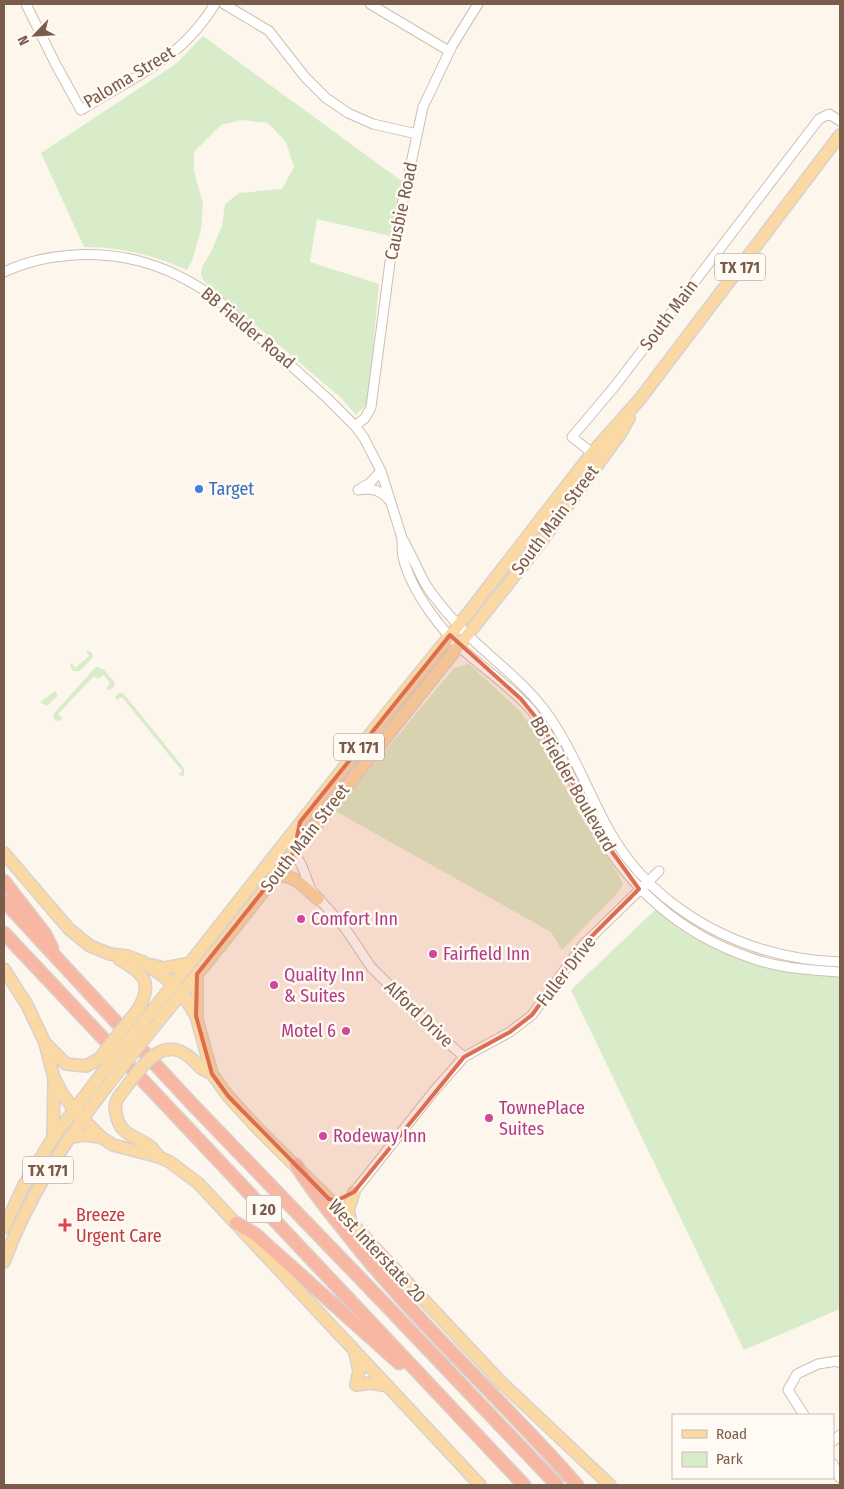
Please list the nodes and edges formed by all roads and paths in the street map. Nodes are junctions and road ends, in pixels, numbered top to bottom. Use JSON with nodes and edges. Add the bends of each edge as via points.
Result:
{"nodes":[{"id":1,"x":26,"y":4,"type":"edge"},
{"id":2,"x":215,"y":4,"type":"edge"},
{"id":3,"x":224,"y":4,"type":"edge"},
{"id":4,"x":370,"y":4,"type":"edge"},
{"id":5,"x":478,"y":4,"type":"edge"},
{"id":6,"x":450,"y":51,"type":"junction"},
{"id":7,"x":840,"y":121,"type":"edge"},
{"id":8,"x":417,"y":134,"type":"junction"},
{"id":9,"x":840,"y":135,"type":"edge"},
{"id":10,"x":4,"y":272,"type":"edge"},
{"id":11,"x":640,"y":399,"type":"junction"},
{"id":12,"x":355,"y":426,"type":"junction"},
{"id":13,"x":592,"y":453,"type":"junction"},
{"id":14,"x":381,"y":471,"type":"junction"},
{"id":15,"x":393,"y":507,"type":"junction"},
{"id":16,"x":402,"y":538,"type":"junction"},
{"id":17,"x":458,"y":625,"type":"junction"},
{"id":18,"x":467,"y":634,"type":"junction"},
{"id":19,"x":450,"y":635,"type":"junction"},
{"id":20,"x":459,"y":645,"type":"junction"},
{"id":21,"x":300,"y":822,"type":"junction"},
{"id":22,"x":280,"y":846,"type":"junction"},
{"id":23,"x":294,"y":852,"type":"junction"},
{"id":24,"x":4,"y":853,"type":"edge"},
{"id":25,"x":658,"y":871,"type":"dead end"},
{"id":26,"x":275,"y":876,"type":"junction"},
{"id":27,"x":4,"y":881,"type":"edge"},
{"id":28,"x":647,"y":882,"type":"junction"},
{"id":29,"x":639,"y":889,"type":"junction"},
{"id":30,"x":318,"y":899,"type":"junction"},
{"id":31,"x":4,"y":902,"type":"edge"},
{"id":32,"x":4,"y":933,"type":"edge"},
{"id":33,"x":110,"y":954,"type":"junction"},
{"id":34,"x":58,"y":961,"type":"junction"},
{"id":35,"x":143,"y":962,"type":"junction"},
{"id":36,"x":840,"y":962,"type":"edge"},
{"id":37,"x":190,"y":963,"type":"junction"},
{"id":38,"x":4,"y":968,"type":"edge"},
{"id":39,"x":840,"y":972,"type":"edge"},
{"id":40,"x":197,"y":974,"type":"junction"},
{"id":41,"x":177,"y":988,"type":"junction"},
{"id":42,"x":148,"y":1015,"type":"junction"},
{"id":43,"x":196,"y":1016,"type":"junction"},
{"id":44,"x":45,"y":1043,"type":"junction"},
{"id":45,"x":464,"y":1057,"type":"junction"},
{"id":46,"x":212,"y":1074,"type":"junction"},
{"id":47,"x":54,"y":1078,"type":"junction"},
{"id":48,"x":79,"y":1114,"type":"junction"},
{"id":49,"x":101,"y":1137,"type":"junction"},
{"id":50,"x":53,"y":1138,"type":"junction"},
{"id":51,"x":69,"y":1138,"type":"junction"},
{"id":52,"x":159,"y":1157,"type":"junction"},
{"id":53,"x":296,"y":1165,"type":"junction"},
{"id":54,"x":354,"y":1192,"type":"junction"},
{"id":55,"x":329,"y":1199,"type":"junction"},
{"id":56,"x":351,"y":1222,"type":"junction"},
{"id":57,"x":236,"y":1223,"type":"junction"},
{"id":58,"x":4,"y":1228,"type":"edge"},
{"id":59,"x":4,"y":1262,"type":"edge"},
{"id":60,"x":355,"y":1351,"type":"junction"},
{"id":61,"x":840,"y":1363,"type":"edge"},
{"id":62,"x":388,"y":1386,"type":"junction"},
{"id":63,"x":453,"y":1410,"type":"junction"},
{"id":64,"x":803,"y":1414,"type":"edge"},
{"id":65,"x":834,"y":1466,"type":"edge"},
{"id":66,"x":840,"y":1478,"type":"edge"},
{"id":67,"x":480,"y":1485,"type":"edge"},
{"id":68,"x":524,"y":1485,"type":"edge"},
{"id":69,"x":557,"y":1485,"type":"edge"},
{"id":70,"x":577,"y":1485,"type":"edge"},
{"id":71,"x":610,"y":1485,"type":"edge"}],
"edges":[{"from":1,"to":2,"type":"street","name":"Paloma Street","via":[[81,110],[179,47]]},
{"from":3,"to":8,"type":"street","via":[[268,31],[305,77],[326,98],[348,113],[372,124]]},
{"from":4,"to":6,"type":"street"},
{"from":5,"to":6,"type":"street","name":"Causbie Road"},
{"from":6,"to":8,"type":"street","name":"Causbie Road","via":[[423,107]]},
{"from":7,"to":13,"type":"street","name":"South Main","via":[[829,114],[819,119],[572,438]]},
{"from":8,"to":12,"type":"street","name":"Causbie Road","via":[[390,262],[372,402],[367,415]]},
{"from":9,"to":11,"type":"main road","name":"South Main Street","number":"TX 171"},
{"from":10,"to":12,"type":"street","name":"BB Fielder Road","via":[[48,259],[87,255],[138,261],[190,280],[217,299]]},
{"from":11,"to":13,"type":"main road","name":"South Main Street","number":"TX 171"},
{"from":11,"to":18,"type":"main road","name":"South Main Street","number":"TX 171","via":[[620,434],[535,550]]},
{"from":12,"to":14,"type":"street","name":"BB Fielder Road"},
{"from":13,"to":17,"type":"main road","name":"South Main Street","number":"TX 171"},
{"from":14,"to":15,"type":"street","name":"BB Fielder Road"},
{"from":14,"to":15,"type":"street","via":[[358,490],[372,489],[383,493]]},
{"from":15,"to":16,"type":"street","name":"BB Fielder Road"},
{"from":16,"to":17,"type":"street","name":"BB Fielder Boulevard","via":[[426,584]]},
{"from":16,"to":19,"type":"street","name":"BB Fielder Boulevard","via":[[403,556],[410,576],[421,597]]},
{"from":17,"to":18,"type":"street","name":"BB Fielder Boulevard"},
{"from":17,"to":19,"type":"main road","name":"South Main Street","number":"TX 171"},
{"from":18,"to":20,"type":"main road","name":"South Main Street","number":"TX 171"},
{"from":18,"to":28,"type":"street","name":"BB Fielder Boulevard","via":[[544,709],[567,744],[614,838]]},
{"from":19,"to":20,"type":"street","name":"BB Fielder Boulevard"},
{"from":19,"to":21,"type":"main road","name":"South Main Street","number":"TX 171"},
{"from":20,"to":23,"type":"main road","name":"South Main Street","number":"TX 171"},
{"from":20,"to":29,"type":"street","name":"BB Fielder Boulevard","via":[[521,699],[543,726],[600,835]]},
{"from":21,"to":22,"type":"main road","name":"South Main Street","number":"TX 171"},
{"from":21,"to":23,"type":"main road"},
{"from":22,"to":26,"type":"main road","via":[[284,852],[276,866]]},
{"from":22,"to":37,"type":"main road","name":"South Main Street","number":"TX 171"},
{"from":23,"to":26,"type":"main road","name":"South Main Street","number":"TX 171"},
{"from":23,"to":30,"type":"street","name":"Alford Drive"},
{"from":24,"to":33,"type":"main road","via":[[69,929],[90,946]]},
{"from":25,"to":28,"type":"street","name":"Fuller Drive"},
{"from":26,"to":30,"type":"main road","via":[[290,876]]},
{"from":26,"to":40,"type":"main road","name":"South Main Street","number":"TX 171"},
{"from":27,"to":34,"type":"highway","via":[[45,934]]},
{"from":28,"to":29,"type":"street","name":"Fuller Drive"},
{"from":28,"to":36,"type":"street","name":"BB Fielder Boulevard","via":[[695,919],[756,948],[812,960]]},
{"from":29,"to":39,"type":"street","name":"BB Fielder Boulevard","via":[[690,929],[751,959],[781,966]]},
{"from":29,"to":45,"type":"street","name":"Fuller Drive","via":[[582,946],[532,1015],[510,1032]]},
{"from":30,"to":45,"type":"street","name":"Alford Drive","via":[[345,928],[372,967]]},
{"from":31,"to":34,"type":"highway","number":"I 20"},
{"from":32,"to":63,"type":"highway","number":"I 20"},
{"from":33,"to":35,"type":"main road"},
{"from":33,"to":42,"type":"main road","via":[[138,970],[143,977]]},
{"from":34,"to":69,"type":"highway","number":"I 20"},
{"from":35,"to":37,"type":"main road","via":[[164,968]]},
{"from":35,"to":41,"type":"main road"},
{"from":37,"to":41,"type":"main road","name":"South Main Street","number":"TX 171"},
{"from":38,"to":44,"type":"main road"},
{"from":40,"to":41,"type":"main road","name":"South Main Street","number":"TX 171"},
{"from":40,"to":43,"type":"main road"},
{"from":41,"to":42,"type":"main road","name":"South Main Street","number":"TX 171"},
{"from":41,"to":43,"type":"main road","name":"West Interstate 20"},
{"from":42,"to":44,"type":"main road","bridge":true,"via":[[99,1059],[86,1066],[66,1064]]},
{"from":42,"to":48,"type":"main road","name":"South Main Street","number":"TX 171","bridge":true,"via":[[99,1077]]},
{"from":42,"to":48,"type":"main road","name":"South Main Street","number":"TX 171","bridge":true,"via":[[107,1086]]},
{"from":43,"to":46,"type":"main road","name":"West Interstate 20"},
{"from":44,"to":47,"type":"main road"},
{"from":45,"to":54,"type":"street","name":"Alford Drive"},
{"from":46,"to":52,"type":"main road","bridge":true,"via":[[185,1053],[166,1049],[150,1058],[120,1095],[115,1110],[122,1129],[151,1147]]},
{"from":46,"to":53,"type":"main road","name":"West Interstate 20","via":[[260,1131]]},
{"from":47,"to":48,"type":"main road"},
{"from":47,"to":50,"type":"main road"},
{"from":48,"to":49,"type":"main road"},
{"from":48,"to":50,"type":"main road","name":"South Main Street","number":"TX 171"},
{"from":48,"to":51,"type":"main road","name":"South Main Street","number":"TX 171"},
{"from":49,"to":51,"type":"main road","via":[[84,1134]]},
{"from":49,"to":52,"type":"main road","via":[[113,1144]]},
{"from":50,"to":58,"type":"main road","name":"South Main Street","number":"TX 171","via":[[24,1185]]},
{"from":51,"to":59,"type":"main road","name":"South Main Street","number":"TX 171","via":[[35,1193]]},
{"from":52,"to":57,"type":"main road","via":[[186,1172]]},
{"from":53,"to":55,"type":"main road","name":"West Interstate 20"},
{"from":53,"to":70,"type":"highway","via":[[306,1183],[359,1251]]},
{"from":54,"to":55,"type":"main road","via":[[340,1200]]},
{"from":54,"to":56,"type":"main road","via":[[348,1210]]},
{"from":55,"to":56,"type":"main road","name":"West Interstate 20"},
{"from":56,"to":71,"type":"main road","name":"West Interstate 20","via":[[500,1381]]},
{"from":57,"to":60,"type":"main road"},
{"from":57,"to":63,"type":"highway","via":[[255,1234],[325,1296],[438,1403]]},
{"from":60,"to":62,"type":"main road"},
{"from":60,"to":62,"type":"main road","via":[[359,1372],[356,1386],[371,1383]]},
{"from":61,"to":64,"type":"street","via":[[818,1364],[797,1374],[788,1390]]},
{"from":62,"to":67,"type":"main road"},
{"from":63,"to":68,"type":"highway","number":"I 20"},
{"from":65,"to":66,"type":"street"}]}
